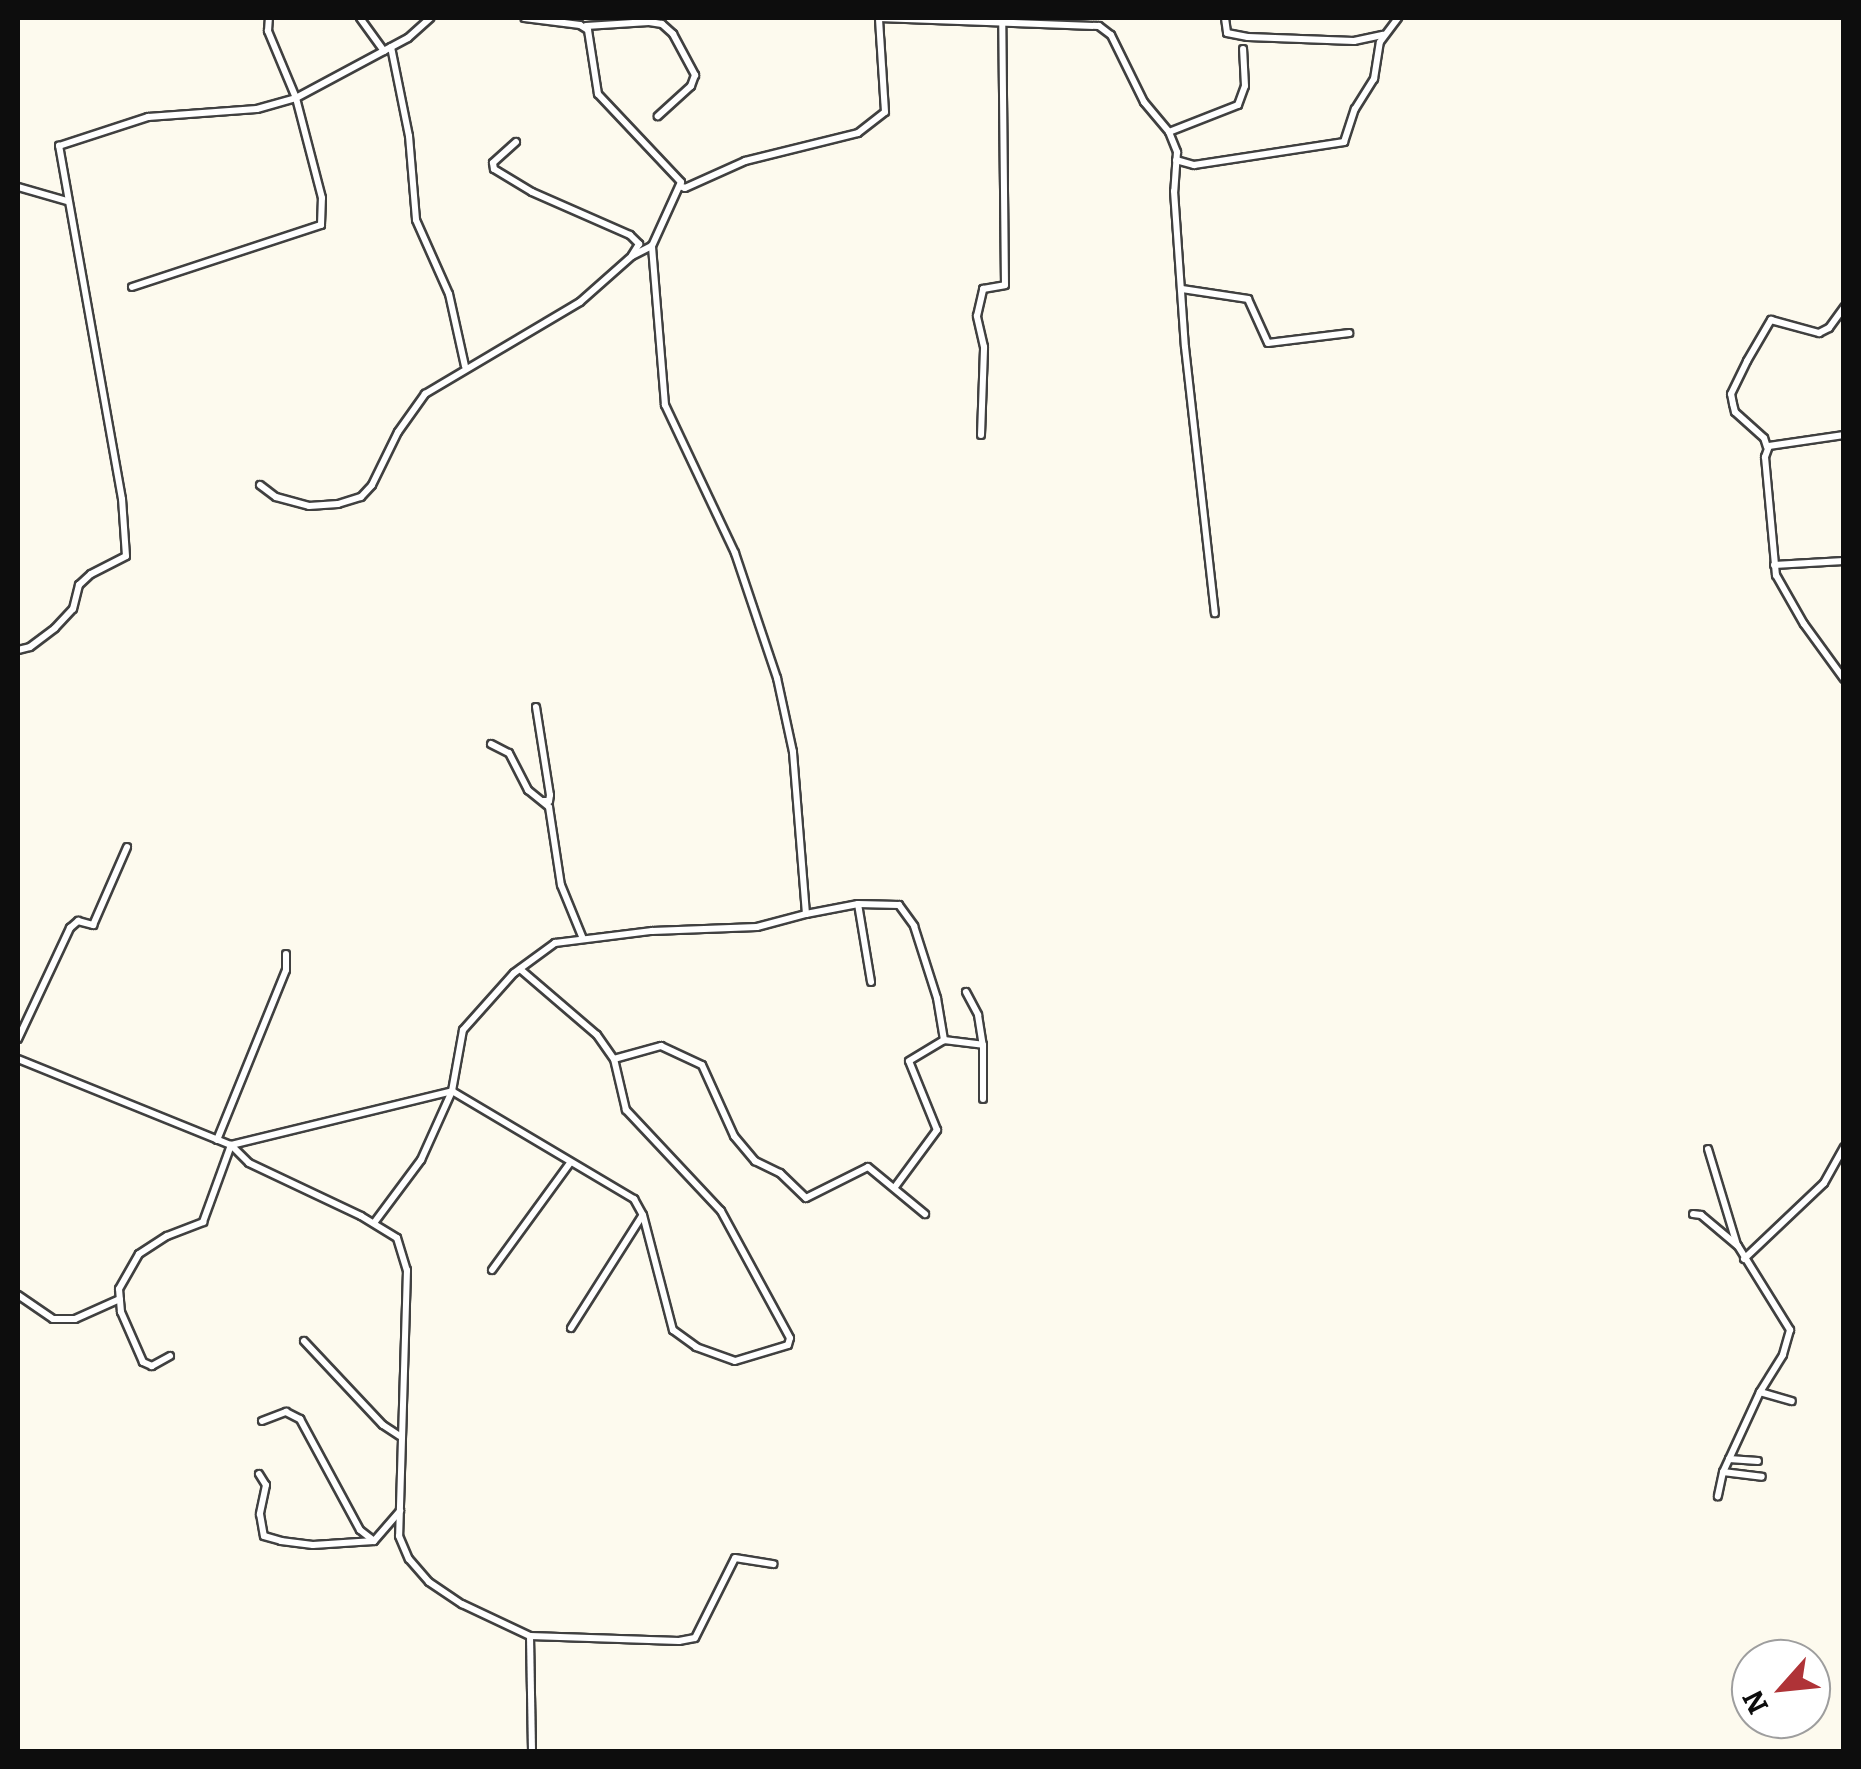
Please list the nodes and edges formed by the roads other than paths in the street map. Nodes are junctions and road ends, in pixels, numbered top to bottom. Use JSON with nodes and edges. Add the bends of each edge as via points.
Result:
{"nodes":[{"id":1,"x":269,"y":18,"type":"edge"},
{"id":2,"x":360,"y":18,"type":"edge"},
{"id":3,"x":430,"y":18,"type":"edge"},
{"id":4,"x":524,"y":18,"type":"edge"},
{"id":5,"x":879,"y":18,"type":"edge"},
{"id":6,"x":1225,"y":18,"type":"edge"},
{"id":7,"x":1398,"y":18,"type":"edge"},
{"id":8,"x":1002,"y":20,"type":"junction"},
{"id":9,"x":585,"y":26,"type":"junction"},
{"id":10,"x":1384,"y":35,"type":"junction"},
{"id":11,"x":388,"y":49,"type":"junction"},
{"id":12,"x":1243,"y":49,"type":"dead end"},
{"id":13,"x":296,"y":98,"type":"junction"},
{"id":14,"x":658,"y":116,"type":"dead end"},
{"id":15,"x":1170,"y":132,"type":"junction"},
{"id":16,"x":516,"y":142,"type":"dead end"},
{"id":17,"x":1176,"y":160,"type":"junction"},
{"id":18,"x":680,"y":186,"type":"junction"},
{"id":19,"x":18,"y":187,"type":"edge"},
{"id":20,"x":66,"y":201,"type":"junction"},
{"id":21,"x":652,"y":246,"type":"junction"},
{"id":22,"x":632,"y":256,"type":"junction"},
{"id":23,"x":132,"y":287,"type":"dead end"},
{"id":24,"x":1182,"y":288,"type":"junction"},
{"id":25,"x":1844,"y":307,"type":"edge"},
{"id":26,"x":1349,"y":333,"type":"dead end"},
{"id":27,"x":464,"y":366,"type":"junction"},
{"id":28,"x":1844,"y":435,"type":"edge"},
{"id":29,"x":981,"y":436,"type":"dead end"},
{"id":30,"x":1767,"y":448,"type":"junction"},
{"id":31,"x":260,"y":485,"type":"dead end"},
{"id":32,"x":1844,"y":561,"type":"edge"},
{"id":33,"x":1774,"y":565,"type":"junction"},
{"id":34,"x":1215,"y":612,"type":"dead end"},
{"id":35,"x":18,"y":650,"type":"edge"},
{"id":36,"x":1844,"y":678,"type":"edge"},
{"id":37,"x":536,"y":707,"type":"dead end"},
{"id":38,"x":490,"y":744,"type":"dead end"},
{"id":39,"x":543,"y":801,"type":"junction"},
{"id":40,"x":127,"y":847,"type":"dead end"},
{"id":41,"x":858,"y":904,"type":"junction"},
{"id":42,"x":806,"y":914,"type":"junction"},
{"id":43,"x":583,"y":939,"type":"junction"},
{"id":44,"x":286,"y":954,"type":"dead end"},
{"id":45,"x":520,"y":969,"type":"junction"},
{"id":46,"x":870,"y":982,"type":"dead end"},
{"id":47,"x":966,"y":992,"type":"dead end"},
{"id":48,"x":18,"y":1038,"type":"edge"},
{"id":49,"x":944,"y":1040,"type":"junction"},
{"id":50,"x":983,"y":1046,"type":"junction"},
{"id":51,"x":18,"y":1059,"type":"edge"},
{"id":52,"x":614,"y":1059,"type":"junction"},
{"id":53,"x":452,"y":1091,"type":"junction"},
{"id":54,"x":983,"y":1100,"type":"dead end"},
{"id":55,"x":217,"y":1140,"type":"junction"},
{"id":56,"x":231,"y":1145,"type":"junction"},
{"id":57,"x":1844,"y":1147,"type":"edge"},
{"id":58,"x":1708,"y":1149,"type":"dead end"},
{"id":59,"x":570,"y":1164,"type":"junction"},
{"id":60,"x":895,"y":1187,"type":"junction"},
{"id":61,"x":924,"y":1214,"type":"dead end"},
{"id":62,"x":1693,"y":1214,"type":"dead end"},
{"id":63,"x":643,"y":1216,"type":"junction"},
{"id":64,"x":374,"y":1223,"type":"junction"},
{"id":65,"x":1738,"y":1246,"type":"junction"},
{"id":66,"x":1744,"y":1259,"type":"junction"},
{"id":67,"x":492,"y":1270,"type":"dead end"},
{"id":68,"x":18,"y":1295,"type":"edge"},
{"id":69,"x":120,"y":1298,"type":"junction"},
{"id":70,"x":571,"y":1328,"type":"dead end"},
{"id":71,"x":304,"y":1341,"type":"dead end"},
{"id":72,"x":170,"y":1356,"type":"dead end"},
{"id":73,"x":1760,"y":1392,"type":"junction"},
{"id":74,"x":1792,"y":1401,"type":"dead end"},
{"id":75,"x":262,"y":1421,"type":"dead end"},
{"id":76,"x":400,"y":1436,"type":"junction"},
{"id":77,"x":1728,"y":1458,"type":"junction"},
{"id":78,"x":1758,"y":1462,"type":"dead end"},
{"id":79,"x":1722,"y":1472,"type":"junction"},
{"id":80,"x":259,"y":1474,"type":"dead end"},
{"id":81,"x":1762,"y":1477,"type":"dead end"},
{"id":82,"x":1718,"y":1496,"type":"dead end"},
{"id":83,"x":404,"y":1506,"type":"junction"},
{"id":84,"x":374,"y":1541,"type":"junction"},
{"id":85,"x":774,"y":1564,"type":"dead end"},
{"id":86,"x":530,"y":1636,"type":"junction"},
{"id":87,"x":532,"y":1752,"type":"edge"}],
"edges":[{"from":1,"to":13,"type":"street","via":[[268,31]]},
{"from":2,"to":11,"type":"street"},
{"from":3,"to":11,"type":"street"},
{"from":4,"to":9,"type":"street"},
{"from":5,"to":8,"type":"street"},
{"from":5,"to":18,"type":"street","via":[[886,112],[858,133],[745,161]]},
{"from":6,"to":10,"type":"street","via":[[1226,33],[1248,37],[1354,41]]},
{"from":7,"to":10,"type":"street"},
{"from":8,"to":15,"type":"street","via":[[1107,30],[1144,102]]},
{"from":8,"to":29,"type":"street","via":[[1005,284],[983,288],[977,316],[984,347]]},
{"from":9,"to":14,"type":"street","via":[[649,22],[673,34],[695,74]]},
{"from":9,"to":18,"type":"street","via":[[598,94],[670,167]]},
{"from":10,"to":17,"type":"street","via":[[1374,79],[1344,142],[1194,166]]},
{"from":11,"to":13,"type":"street"},
{"from":11,"to":27,"type":"street","via":[[408,136],[416,220],[449,294]]},
{"from":12,"to":15,"type":"street","via":[[1245,86],[1238,105]]},
{"from":13,"to":20,"type":"street","via":[[257,109],[148,118],[65,142],[58,151]]},
{"from":13,"to":23,"type":"street","via":[[324,208],[321,224]]},
{"from":15,"to":17,"type":"street"},
{"from":16,"to":22,"type":"street","via":[[494,169],[630,234],[639,244]]},
{"from":17,"to":24,"type":"street"},
{"from":18,"to":21,"type":"street"},
{"from":19,"to":20,"type":"street"},
{"from":20,"to":35,"type":"street","via":[[122,499],[126,556],[91,574],[55,628]]},
{"from":21,"to":22,"type":"street"},
{"from":21,"to":42,"type":"street","via":[[666,405],[735,553],[788,720]]},
{"from":22,"to":27,"type":"street","via":[[580,302]]},
{"from":24,"to":26,"type":"street","via":[[1248,299],[1273,345]]},
{"from":24,"to":34,"type":"street"},
{"from":25,"to":30,"type":"street","via":[[1819,334],[1771,320],[1746,360],[1732,404]]},
{"from":27,"to":31,"type":"street","via":[[411,409],[361,496],[309,506]]},
{"from":28,"to":30,"type":"street"},
{"from":30,"to":33,"type":"street"},
{"from":32,"to":33,"type":"street"},
{"from":33,"to":36,"type":"street","via":[[1804,624]]},
{"from":37,"to":39,"type":"street","via":[[550,795]]},
{"from":38,"to":39,"type":"street","via":[[509,753],[528,790]]},
{"from":39,"to":43,"type":"street","via":[[557,839],[561,885]]},
{"from":40,"to":48,"type":"street","via":[[93,925],[70,928]]},
{"from":41,"to":42,"type":"street"},
{"from":41,"to":46,"type":"street"},
{"from":41,"to":49,"type":"street","via":[[900,905],[908,916]]},
{"from":42,"to":43,"type":"street","via":[[756,927]]},
{"from":43,"to":45,"type":"street","via":[[555,943]]},
{"from":44,"to":55,"type":"street","via":[[286,970]]},
{"from":45,"to":52,"type":"street","via":[[597,1035]]},
{"from":45,"to":53,"type":"street","via":[[463,1030]]},
{"from":47,"to":50,"type":"street"},
{"from":49,"to":50,"type":"street"},
{"from":49,"to":60,"type":"street","via":[[909,1061],[936,1130]]},
{"from":50,"to":54,"type":"street"},
{"from":51,"to":55,"type":"street"},
{"from":52,"to":60,"type":"street","via":[[661,1046],[702,1066],[734,1136],[755,1161],[806,1198],[868,1167]]},
{"from":52,"to":63,"type":"street","via":[[626,1110],[721,1211],[788,1345],[735,1361],[673,1330]]},
{"from":53,"to":56,"type":"street"},
{"from":53,"to":59,"type":"street"},
{"from":53,"to":64,"type":"street","via":[[421,1160]]},
{"from":55,"to":56,"type":"street"},
{"from":56,"to":64,"type":"street","via":[[248,1163]]},
{"from":56,"to":69,"type":"street","via":[[203,1222],[139,1254]]},
{"from":57,"to":66,"type":"street","via":[[1824,1183]]},
{"from":58,"to":65,"type":"street"},
{"from":59,"to":63,"type":"street","via":[[634,1199]]},
{"from":59,"to":67,"type":"street"},
{"from":60,"to":61,"type":"street"},
{"from":62,"to":65,"type":"street"},
{"from":63,"to":70,"type":"street"},
{"from":64,"to":76,"type":"street","via":[[396,1238],[407,1270]]},
{"from":65,"to":66,"type":"street"},
{"from":66,"to":73,"type":"street","via":[[1790,1330]]},
{"from":68,"to":69,"type":"street","via":[[53,1319],[75,1320]]},
{"from":69,"to":72,"type":"street","via":[[143,1362],[152,1366]]},
{"from":71,"to":76,"type":"street"},
{"from":73,"to":74,"type":"street"},
{"from":73,"to":77,"type":"street"},
{"from":75,"to":84,"type":"street","via":[[286,1412],[300,1418],[360,1530]]},
{"from":76,"to":83,"type":"street"},
{"from":77,"to":78,"type":"street"},
{"from":77,"to":79,"type":"street"},
{"from":79,"to":81,"type":"street"},
{"from":79,"to":82,"type":"street"},
{"from":80,"to":84,"type":"street","via":[[266,1485],[264,1536],[313,1545]]},
{"from":83,"to":84,"type":"street"},
{"from":83,"to":86,"type":"street","via":[[401,1545],[416,1569],[462,1604]]},
{"from":85,"to":86,"type":"street","via":[[735,1558],[695,1638]]},
{"from":86,"to":87,"type":"street"}]}
